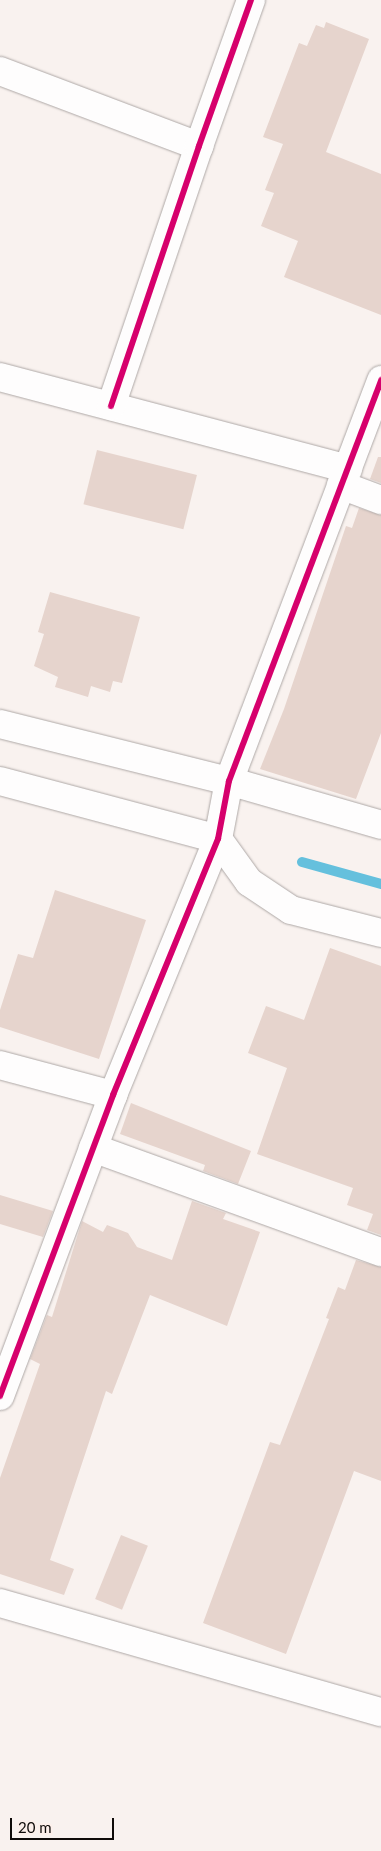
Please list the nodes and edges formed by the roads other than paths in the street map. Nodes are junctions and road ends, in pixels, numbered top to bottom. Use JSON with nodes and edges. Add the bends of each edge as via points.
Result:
{"nodes":[{"id":1,"x":251,"y":0,"type":"edge"},
{"id":2,"x":0,"y":71,"type":"edge"},
{"id":3,"x":199,"y":146,"type":"junction"},
{"id":4,"x":0,"y":377,"type":"edge"},
{"id":5,"x":381,"y":380,"type":"edge"},
{"id":6,"x":111,"y":406,"type":"junction"},
{"id":7,"x":344,"y":477,"type":"junction"},
{"id":8,"x":381,"y":500,"type":"edge"},
{"id":9,"x":0,"y":724,"type":"edge"},
{"id":10,"x":0,"y":781,"type":"edge"},
{"id":11,"x":228,"y":781,"type":"junction"},
{"id":12,"x":381,"y":825,"type":"edge"},
{"id":13,"x":218,"y":839,"type":"junction"},
{"id":14,"x":381,"y":933,"type":"edge"},
{"id":15,"x":0,"y":1065,"type":"edge"},
{"id":16,"x":113,"y":1095,"type":"junction"},
{"id":17,"x":93,"y":1148,"type":"junction"},
{"id":18,"x":381,"y":1252,"type":"edge"},
{"id":19,"x":7,"y":1358,"type":"edge"},
{"id":20,"x":0,"y":1396,"type":"edge"},
{"id":21,"x":0,"y":1603,"type":"edge"},
{"id":22,"x":381,"y":1712,"type":"edge"}],
"edges":[{"from":1,"to":3,"type":"street"},
{"from":2,"to":3,"type":"street"},
{"from":3,"to":6,"type":"street"},
{"from":4,"to":6,"type":"street"},
{"from":5,"to":7,"type":"street"},
{"from":6,"to":7,"type":"street"},
{"from":7,"to":8,"type":"street"},
{"from":7,"to":11,"type":"street"},
{"from":9,"to":11,"type":"street"},
{"from":10,"to":13,"type":"street"},
{"from":11,"to":12,"type":"street"},
{"from":11,"to":13,"type":"street"},
{"from":13,"to":14,"type":"street","via":[[249,882],[291,910]]},
{"from":13,"to":16,"type":"street"},
{"from":15,"to":16,"type":"street"},
{"from":16,"to":17,"type":"street"},
{"from":17,"to":18,"type":"street"},
{"from":17,"to":19,"type":"street"},
{"from":19,"to":20,"type":"street"},
{"from":21,"to":22,"type":"street"}]}
